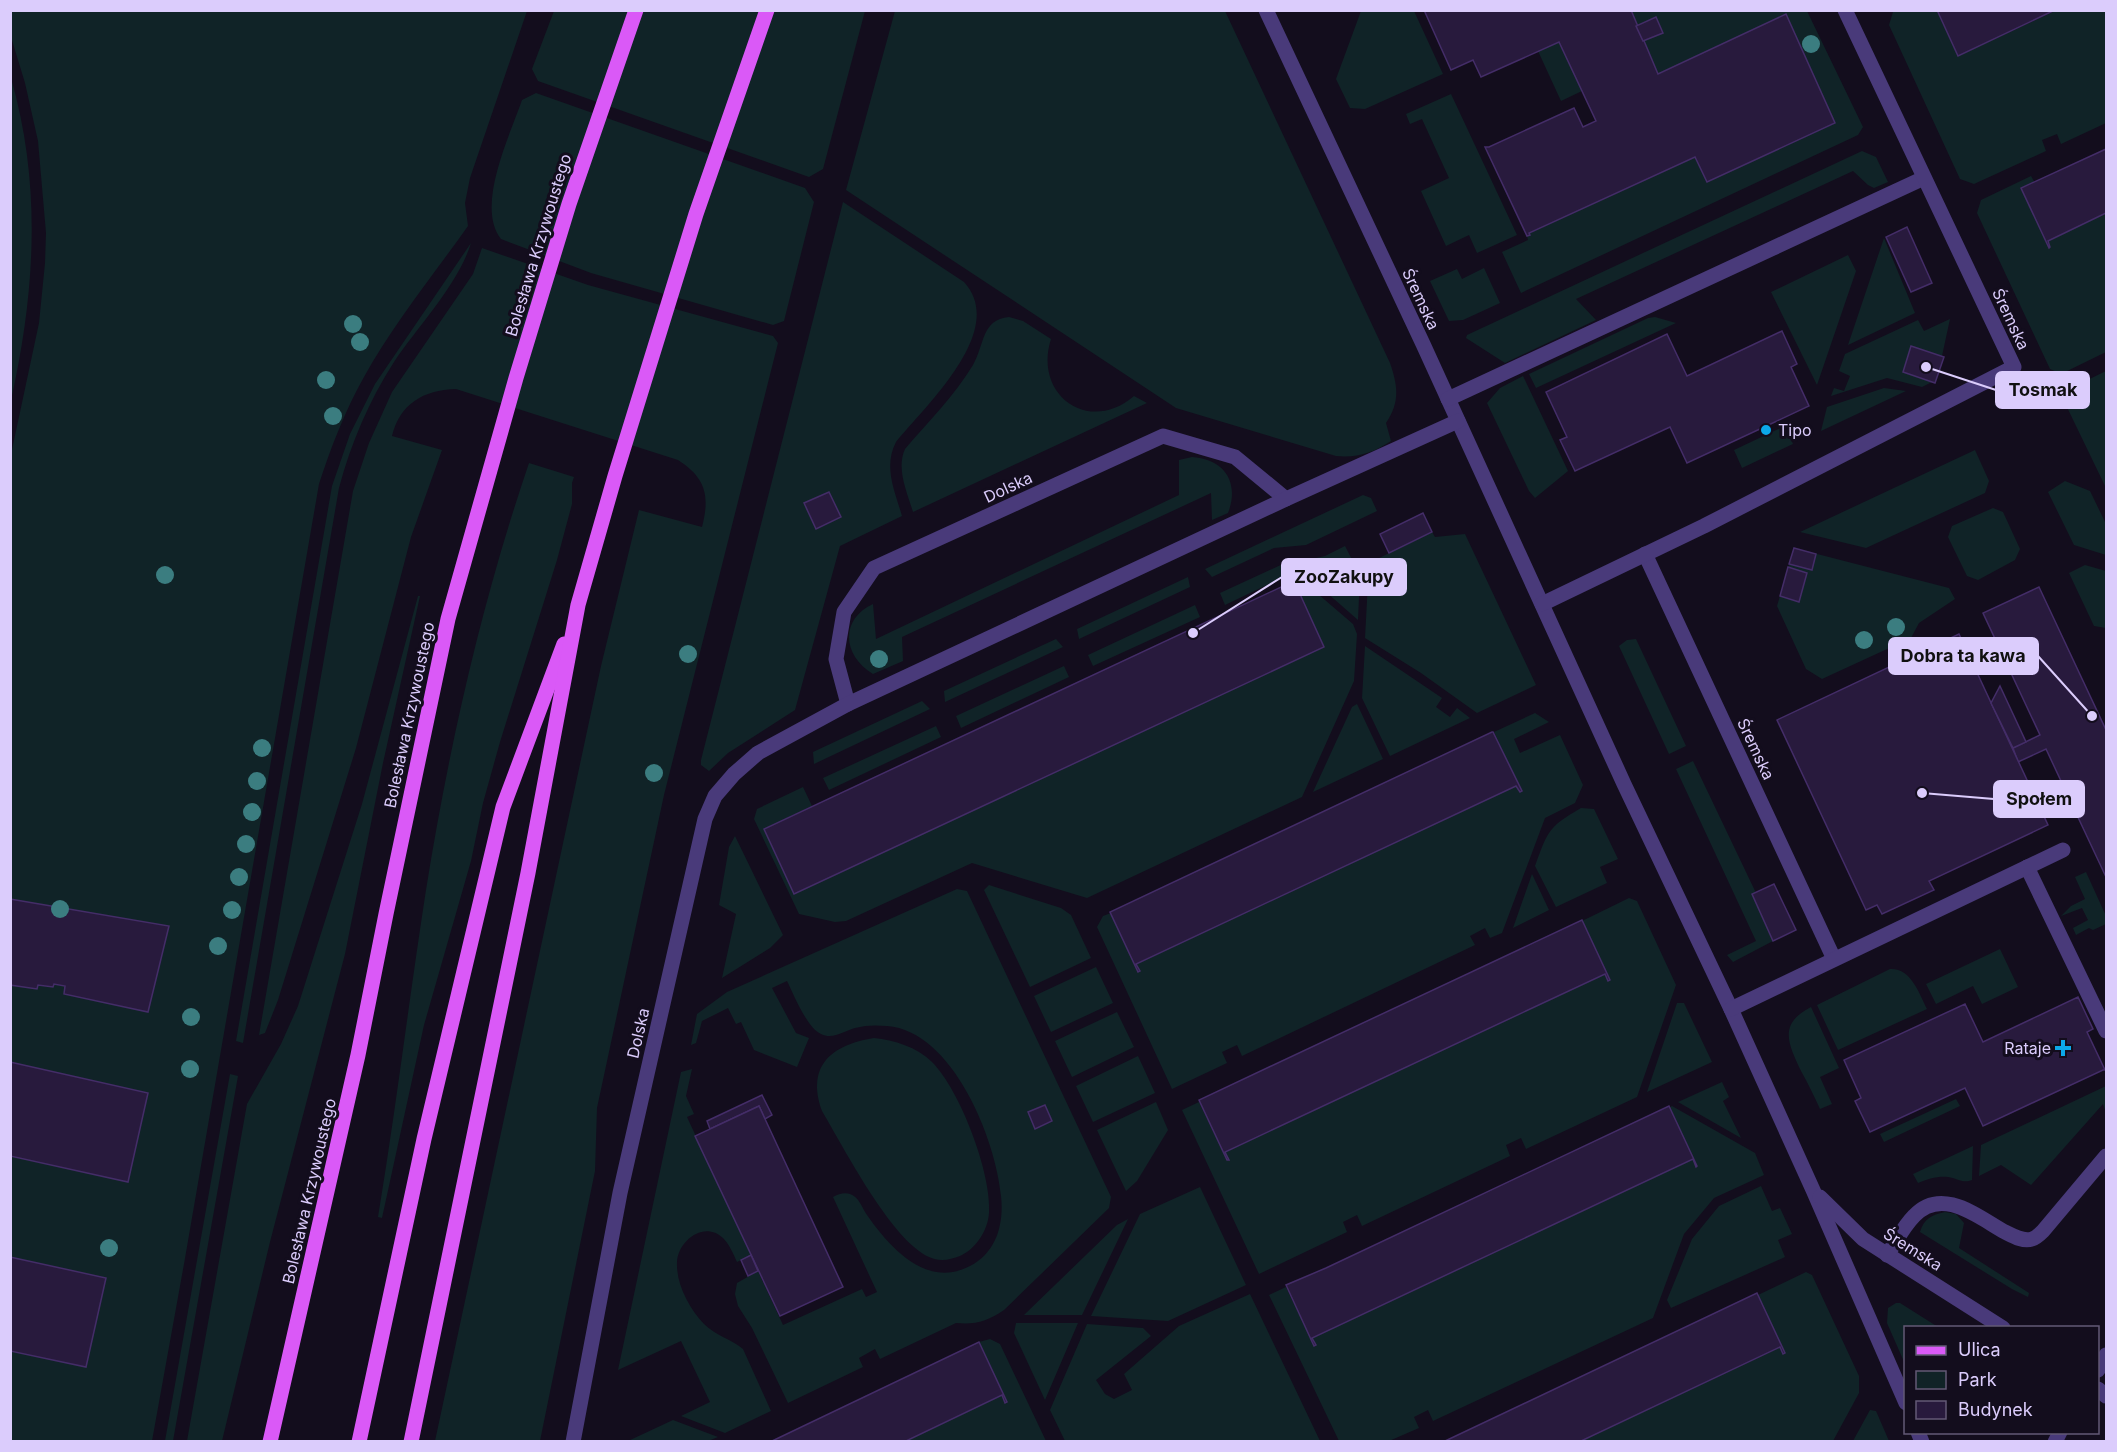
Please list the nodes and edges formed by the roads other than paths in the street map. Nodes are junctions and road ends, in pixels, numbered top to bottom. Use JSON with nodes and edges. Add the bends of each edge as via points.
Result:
{"nodes":[{"id":1,"x":636,"y":10,"type":"edge"},
{"id":2,"x":766,"y":10,"type":"edge"},
{"id":3,"x":1266,"y":10,"type":"edge"},
{"id":4,"x":1845,"y":10,"type":"edge"},
{"id":5,"x":1924,"y":178,"type":"junction"},
{"id":6,"x":1448,"y":399,"type":"junction"},
{"id":7,"x":1458,"y":421,"type":"junction"},
{"id":8,"x":1286,"y":499,"type":"junction"},
{"id":9,"x":1645,"y":554,"type":"junction"},
{"id":10,"x":1542,"y":604,"type":"junction"},
{"id":11,"x":578,"y":605,"type":"junction"},
{"id":12,"x":848,"y":705,"type":"junction"},
{"id":13,"x":2063,"y":850,"type":"dead end"},
{"id":14,"x":2027,"y":867,"type":"junction"},
{"id":15,"x":1834,"y":960,"type":"junction"},
{"id":16,"x":1731,"y":1010,"type":"junction"},
{"id":17,"x":2106,"y":1031,"type":"edge"},
{"id":18,"x":2106,"y":1156,"type":"edge"},
{"id":19,"x":1813,"y":1190,"type":"junction"},
{"id":20,"x":1887,"y":1255,"type":"junction"},
{"id":21,"x":2000,"y":1326,"type":"edge"},
{"id":22,"x":1904,"y":1401,"type":"edge"},
{"id":23,"x":270,"y":1442,"type":"edge"},
{"id":24,"x":359,"y":1442,"type":"edge"},
{"id":25,"x":411,"y":1442,"type":"edge"},
{"id":26,"x":573,"y":1442,"type":"edge"}],
"edges":[{"from":1,"to":23,"type":"main road","name":"Bolesława Krzywoustego","via":[[569,204],[448,620],[358,1055]]},
{"from":2,"to":11,"type":"main road","via":[[696,214]]},
{"from":3,"to":6,"type":"street","name":"Śremska"},
{"from":4,"to":5,"type":"street","name":"Śremska"},
{"from":5,"to":6,"type":"street"},
{"from":5,"to":9,"type":"street","name":"Śremska","via":[[2014,367]]},
{"from":6,"to":7,"type":"street","name":"Śremska"},
{"from":7,"to":8,"type":"street","name":"Dolska"},
{"from":7,"to":10,"type":"street","name":"Śremska"},
{"from":8,"to":12,"type":"street","name":"Dolska"},
{"from":8,"to":12,"type":"street","name":"Dolska","via":[[1235,457],[1162,436],[874,568],[844,612],[836,659]]},
{"from":9,"to":10,"type":"street","name":"Śremska"},
{"from":9,"to":15,"type":"street","name":"Śremska"},
{"from":10,"to":16,"type":"street","name":"Śremska"},
{"from":11,"to":24,"type":"main road","via":[[502,807],[424,1139]]},
{"from":11,"to":25,"type":"main road","via":[[524,898]]},
{"from":12,"to":26,"type":"street","name":"Dolska","via":[[758,753],[715,796],[705,819],[620,1192]]},
{"from":13,"to":14,"type":"street"},
{"from":14,"to":15,"type":"street"},
{"from":14,"to":17,"type":"street"},
{"from":15,"to":16,"type":"street"},
{"from":16,"to":19,"type":"street","name":"Śremska"},
{"from":18,"to":20,"type":"street","via":[[2034,1239],[2012,1236],[1955,1205],[1934,1203],[1914,1215]]},
{"from":19,"to":20,"type":"street","name":"Śremska","via":[[1863,1239]]},
{"from":19,"to":22,"type":"street","name":"Śremska"},
{"from":20,"to":21,"type":"street","name":"Śremska"}]}
